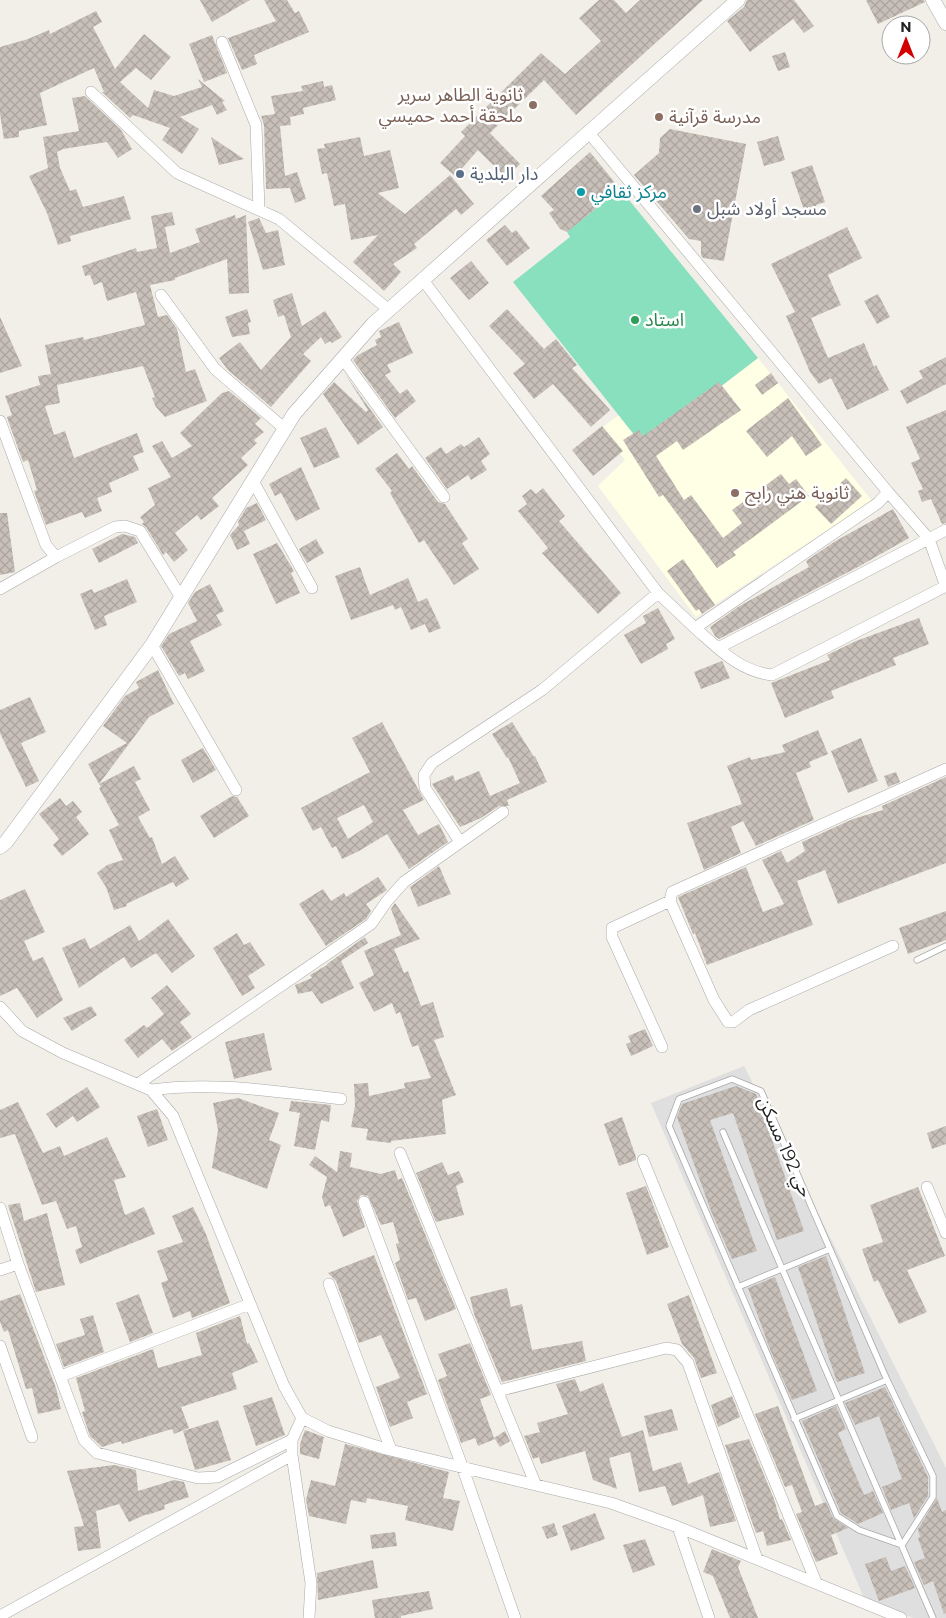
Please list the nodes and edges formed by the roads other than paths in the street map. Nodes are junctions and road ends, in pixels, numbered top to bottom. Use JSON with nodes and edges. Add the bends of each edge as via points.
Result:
{"nodes":[{"id":1,"x":738,"y":0,"type":"edge"},
{"id":2,"x":933,"y":0,"type":"edge"},
{"id":3,"x":946,"y":23,"type":"edge"},
{"id":4,"x":222,"y":42,"type":"dead end"},
{"id":5,"x":91,"y":92,"type":"dead end"},
{"id":6,"x":589,"y":132,"type":"junction"},
{"id":7,"x":259,"y":210,"type":"junction"},
{"id":8,"x":423,"y":280,"type":"junction"},
{"id":9,"x":161,"y":294,"type":"dead end"},
{"id":10,"x":389,"y":310,"type":"junction"},
{"id":11,"x":343,"y":359,"type":"junction"},
{"id":12,"x":0,"y":421,"type":"edge"},
{"id":13,"x":285,"y":429,"type":"junction"},
{"id":14,"x":253,"y":481,"type":"junction"},
{"id":15,"x":888,"y":492,"type":"junction"},
{"id":16,"x":444,"y":497,"type":"dead end"},
{"id":17,"x":946,"y":530,"type":"edge"},
{"id":18,"x":929,"y":539,"type":"junction"},
{"id":19,"x":56,"y":557,"type":"junction"},
{"id":20,"x":946,"y":586,"type":"edge"},
{"id":21,"x":312,"y":588,"type":"dead end"},
{"id":22,"x":0,"y":589,"type":"edge"},
{"id":23,"x":658,"y":593,"type":"junction"},
{"id":24,"x":180,"y":596,"type":"junction"},
{"id":25,"x":695,"y":628,"type":"junction"},
{"id":26,"x":152,"y":645,"type":"junction"},
{"id":27,"x":718,"y":648,"type":"junction"},
{"id":28,"x":946,"y":768,"type":"edge"},
{"id":29,"x":236,"y":790,"type":"dead end"},
{"id":30,"x":503,"y":812,"type":"dead end"},
{"id":31,"x":460,"y":842,"type":"junction"},
{"id":32,"x":0,"y":847,"type":"edge"},
{"id":33,"x":670,"y":901,"type":"junction"},
{"id":34,"x":893,"y":946,"type":"dead end"},
{"id":35,"x":946,"y":946,"type":"edge"},
{"id":36,"x":917,"y":960,"type":"dead end"},
{"id":37,"x":0,"y":1007,"type":"edge"},
{"id":38,"x":662,"y":1046,"type":"dead end"},
{"id":39,"x":138,"y":1084,"type":"junction"},
{"id":40,"x":151,"y":1090,"type":"junction"},
{"id":41,"x":341,"y":1099,"type":"dead end"},
{"id":42,"x":723,"y":1132,"type":"dead end"},
{"id":43,"x":400,"y":1153,"type":"dead end"},
{"id":44,"x":643,"y":1160,"type":"dead end"},
{"id":45,"x":927,"y":1187,"type":"dead end"},
{"id":46,"x":364,"y":1202,"type":"dead end"},
{"id":47,"x":0,"y":1208,"type":"edge"},
{"id":48,"x":946,"y":1233,"type":"edge"},
{"id":49,"x":830,"y":1249,"type":"junction"},
{"id":50,"x":18,"y":1264,"type":"junction"},
{"id":51,"x":782,"y":1268,"type":"junction"},
{"id":52,"x":0,"y":1270,"type":"edge"},
{"id":53,"x":329,"y":1284,"type":"dead end"},
{"id":54,"x":738,"y":1287,"type":"junction"},
{"id":55,"x":250,"y":1304,"type":"junction"},
{"id":56,"x":0,"y":1346,"type":"edge"},
{"id":57,"x":61,"y":1376,"type":"junction"},
{"id":58,"x":887,"y":1380,"type":"junction"},
{"id":59,"x":498,"y":1391,"type":"junction"},
{"id":60,"x":839,"y":1400,"type":"junction"},
{"id":61,"x":302,"y":1418,"type":"junction"},
{"id":62,"x":794,"y":1419,"type":"junction"},
{"id":63,"x":32,"y":1437,"type":"dead end"},
{"id":64,"x":292,"y":1440,"type":"junction"},
{"id":65,"x":391,"y":1450,"type":"junction"},
{"id":66,"x":292,"y":1455,"type":"junction"},
{"id":67,"x":462,"y":1466,"type":"junction"},
{"id":68,"x":535,"y":1483,"type":"junction"},
{"id":69,"x":678,"y":1527,"type":"junction"},
{"id":70,"x":902,"y":1545,"type":"junction"},
{"id":71,"x":757,"y":1559,"type":"junction"},
{"id":72,"x":816,"y":1582,"type":"junction"},
{"id":73,"x":0,"y":1616,"type":"edge"},
{"id":74,"x":309,"y":1618,"type":"edge"},
{"id":75,"x":515,"y":1618,"type":"edge"},
{"id":76,"x":710,"y":1618,"type":"edge"},
{"id":77,"x":901,"y":1618,"type":"edge"},
{"id":78,"x":933,"y":1618,"type":"edge"}],
"edges":[{"from":1,"to":6,"type":"street"},
{"from":2,"to":3,"type":"street"},
{"from":4,"to":7,"type":"street","via":[[256,125]]},
{"from":5,"to":7,"type":"street","via":[[177,173]]},
{"from":6,"to":8,"type":"street"},
{"from":6,"to":15,"type":"street"},
{"from":7,"to":10,"type":"street","via":[[279,218]]},
{"from":8,"to":10,"type":"street"},
{"from":8,"to":23,"type":"street"},
{"from":9,"to":13,"type":"street","via":[[215,369]]},
{"from":10,"to":11,"type":"street"},
{"from":11,"to":13,"type":"street","via":[[294,414]]},
{"from":11,"to":16,"type":"street"},
{"from":12,"to":19,"type":"street","via":[[46,545]]},
{"from":13,"to":14,"type":"street"},
{"from":14,"to":21,"type":"street"},
{"from":14,"to":24,"type":"street"},
{"from":15,"to":18,"type":"street"},
{"from":15,"to":25,"type":"street","via":[[878,503]]},
{"from":17,"to":18,"type":"street"},
{"from":18,"to":20,"type":"street"},
{"from":18,"to":27,"type":"street"},
{"from":19,"to":22,"type":"street"},
{"from":19,"to":24,"type":"street","via":[[115,527],[125,526],[140,531]]},
{"from":20,"to":27,"type":"street","via":[[772,675],[754,673]]},
{"from":23,"to":25,"type":"street"},
{"from":23,"to":31,"type":"street","via":[[542,690],[432,763],[424,775],[425,788]]},
{"from":24,"to":26,"type":"street"},
{"from":25,"to":27,"type":"street"},
{"from":26,"to":29,"type":"street"},
{"from":26,"to":32,"type":"street"},
{"from":28,"to":33,"type":"street","via":[[672,892]]},
{"from":30,"to":31,"type":"street"},
{"from":31,"to":39,"type":"street","via":[[404,882],[372,924]]},
{"from":33,"to":34,"type":"street","via":[[714,1000],[728,1022]]},
{"from":33,"to":38,"type":"street","via":[[612,928],[612,937]]},
{"from":35,"to":36,"type":"lane"},
{"from":37,"to":39,"type":"street","via":[[22,1030],[63,1053]]},
{"from":39,"to":40,"type":"street"},
{"from":40,"to":41,"type":"street","via":[[177,1086],[267,1090]]},
{"from":40,"to":55,"type":"street","via":[[173,1116]]},
{"from":42,"to":51,"type":"lane"},
{"from":43,"to":59,"type":"street"},
{"from":44,"to":72,"type":"street"},
{"from":45,"to":48,"type":"street"},
{"from":46,"to":67,"type":"street"},
{"from":47,"to":50,"type":"street"},
{"from":49,"to":51,"type":"lane"},
{"from":49,"to":54,"type":"lane","name":"حي 192 مسكن","via":[[761,1091],[732,1079],[679,1099],[669,1126]]},
{"from":49,"to":58,"type":"lane","name":"حي 192 مسكن"},
{"from":50,"to":52,"type":"street"},
{"from":50,"to":57,"type":"street"},
{"from":51,"to":54,"type":"lane"},
{"from":51,"to":60,"type":"lane"},
{"from":53,"to":65,"type":"street"},
{"from":54,"to":62,"type":"lane","name":"حي 192 مسكن"},
{"from":55,"to":57,"type":"street"},
{"from":55,"to":61,"type":"street","via":[[284,1386]]},
{"from":56,"to":63,"type":"street"},
{"from":57,"to":64,"type":"street","via":[[84,1440],[97,1453],[198,1478],[217,1477]]},
{"from":58,"to":60,"type":"lane"},
{"from":58,"to":70,"type":"lane","name":"حي 192 مسكن","via":[[933,1476],[933,1497]]},
{"from":59,"to":68,"type":"street"},
{"from":59,"to":71,"type":"street","via":[[666,1348],[677,1350],[688,1363]]},
{"from":60,"to":62,"type":"lane"},
{"from":60,"to":70,"type":"lane"},
{"from":61,"to":64,"type":"street"},
{"from":61,"to":65,"type":"street","via":[[328,1431]]},
{"from":62,"to":70,"type":"lane","name":"حي 192 مسكن","via":[[837,1516],[859,1530]]},
{"from":64,"to":66,"type":"street"},
{"from":65,"to":67,"type":"street"},
{"from":66,"to":73,"type":"street"},
{"from":66,"to":74,"type":"street","via":[[311,1583]]},
{"from":67,"to":68,"type":"street"},
{"from":67,"to":75,"type":"street"},
{"from":68,"to":69,"type":"street","via":[[612,1503]]},
{"from":69,"to":71,"type":"street"},
{"from":69,"to":76,"type":"street"},
{"from":70,"to":78,"type":"lane"},
{"from":71,"to":72,"type":"street"},
{"from":72,"to":77,"type":"street"}]}
